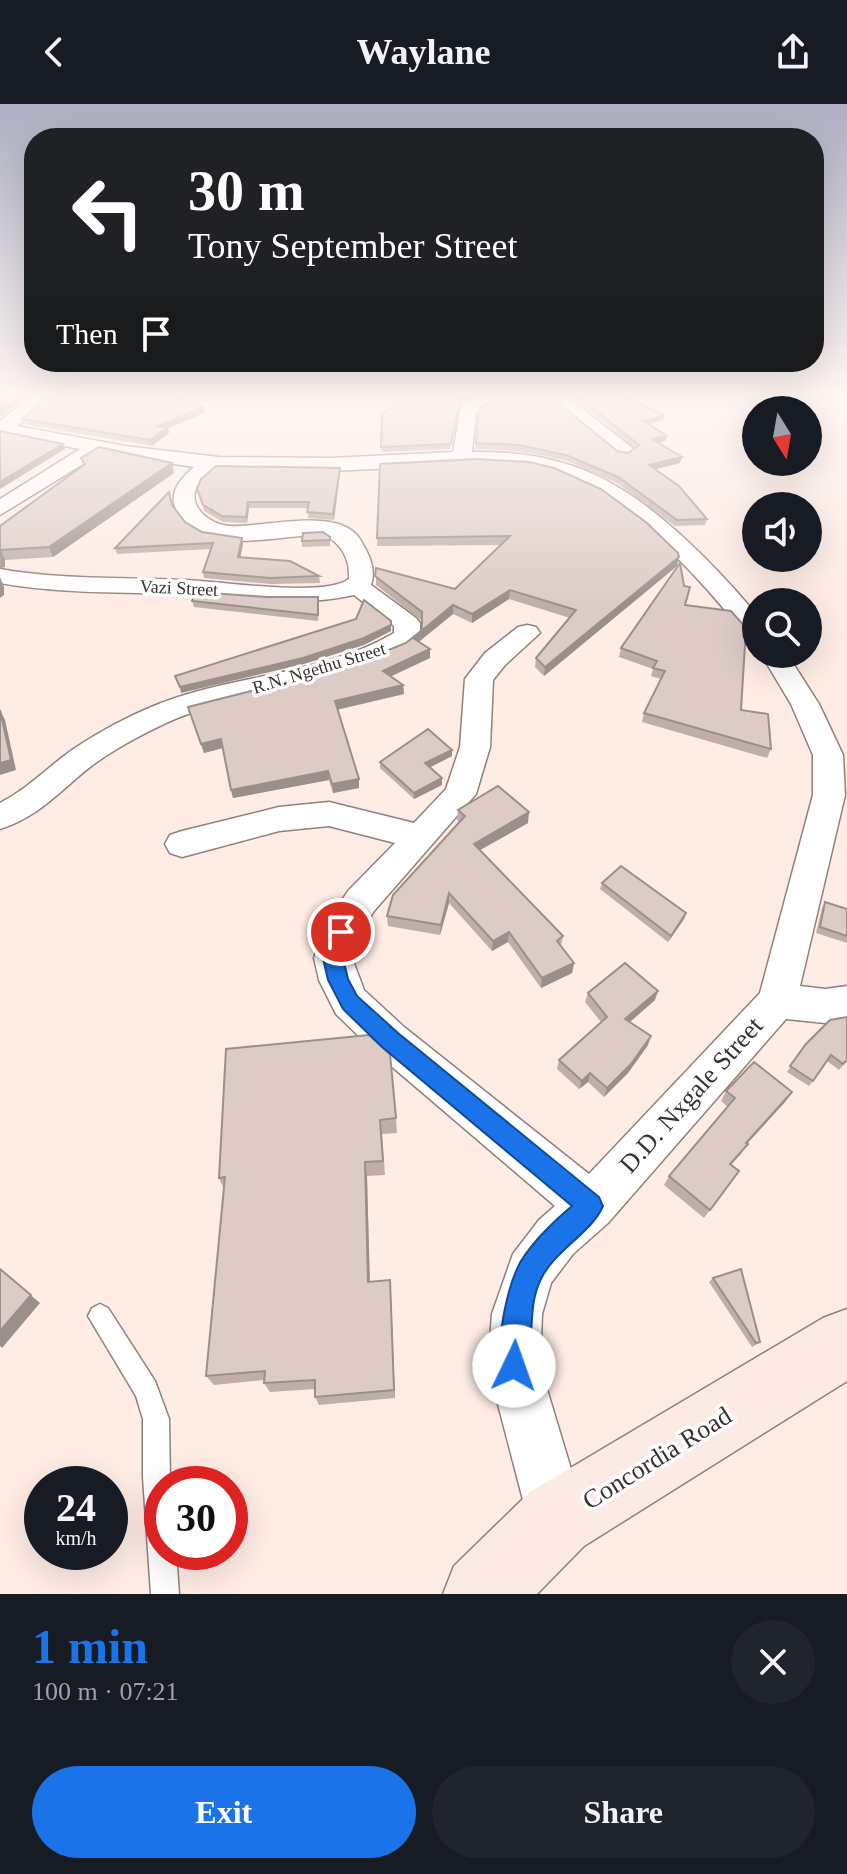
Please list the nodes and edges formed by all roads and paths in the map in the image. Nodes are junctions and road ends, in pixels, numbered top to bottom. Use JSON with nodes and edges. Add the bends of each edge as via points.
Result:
{"nodes":[{"id":1,"x":68,"y":466,"type":"edge"},
{"id":2,"x":208,"y":466,"type":"edge"},
{"id":3,"x":547,"y":466,"type":"edge"},
{"id":4,"x":0,"y":508,"type":"edge"},
{"id":5,"x":0,"y":576,"type":"edge"},
{"id":6,"x":358,"y":587,"type":"junction"},
{"id":7,"x":742,"y":614,"type":"edge"},
{"id":8,"x":527,"y":633,"type":"dead end"},
{"id":9,"x":783,"y":668,"type":"edge"},
{"id":10,"x":838,"y":755,"type":"edge"},
{"id":11,"x":0,"y":817,"type":"edge"},
{"id":12,"x":421,"y":837,"type":"junction"},
{"id":13,"x":182,"y":844,"type":"dead end"},
{"id":14,"x":777,"y":1001,"type":"junction"},
{"id":15,"x":847,"y":1003,"type":"edge"},
{"id":16,"x":591,"y":1206,"type":"junction"},
{"id":17,"x":100,"y":1316,"type":"dead end"},
{"id":18,"x":847,"y":1342,"type":"edge"},
{"id":19,"x":557,"y":1519,"type":"junction"},
{"id":20,"x":165,"y":1594,"type":"edge"},
{"id":21,"x":482,"y":1594,"type":"edge"}],
"edges":[{"from":1,"to":4,"type":"street"},
{"from":2,"to":6,"type":"street","via":[[184,493],[186,507],[202,527],[225,533],[334,529],[349,538],[356,551],[362,574]]},
{"from":3,"to":7,"type":"street","via":[[585,477],[670,534]]},
{"from":5,"to":6,"type":"street","name":"Vazi Street","via":[[44,583],[271,594]]},
{"from":6,"to":11,"type":"street","name":"R.N. Ngethu Street","via":[[407,623],[407,636],[384,650],[311,674],[157,715],[76,762],[35,799]]},
{"from":8,"to":12,"type":"street","via":[[479,679],[470,769],[460,794]]},
{"from":9,"to":10,"type":"street","name":"D.D. Nxgale Street"},
{"from":10,"to":14,"type":"street","name":"D.D. Nxgale Street"},
{"from":12,"to":13,"type":"street","via":[[329,814],[279,819]]},
{"from":12,"to":16,"type":"street","via":[[361,901],[341,932],[333,958],[338,980],[350,1002],[390,1040]]},
{"from":14,"to":15,"type":"street"},
{"from":14,"to":16,"type":"street","name":"D.D. Nxgale Street"},
{"from":16,"to":19,"type":"street","name":"D.D. Nxgale Street","via":[[556,1237],[530,1271],[517,1314],[514,1366]]},
{"from":17,"to":20,"type":"lane","via":[[146,1390],[156,1419]]},
{"from":18,"to":19,"type":"street","name":"Concordia Road"},
{"from":19,"to":21,"type":"street","name":"Concordia Road"}]}
